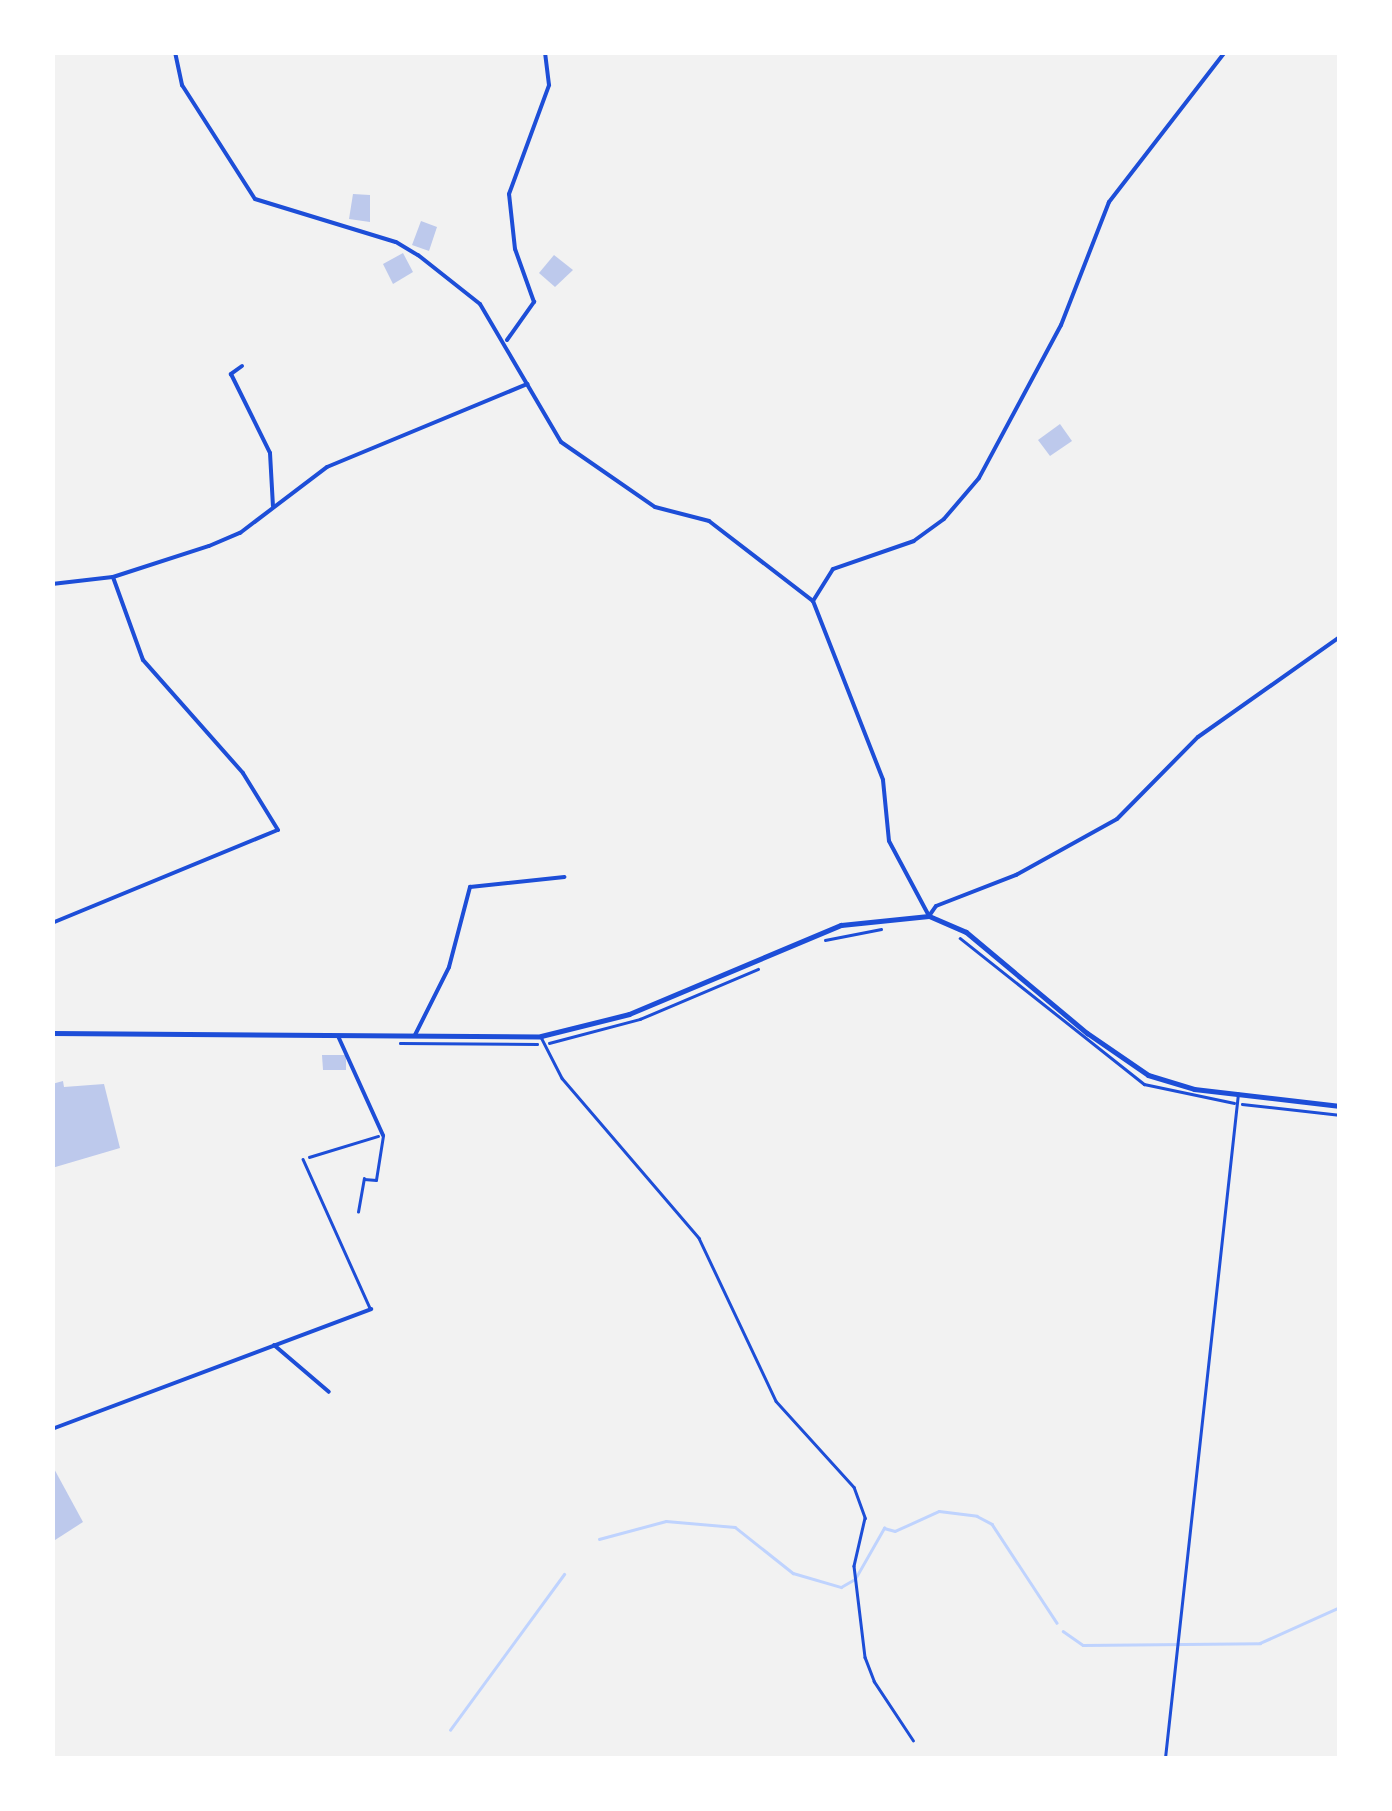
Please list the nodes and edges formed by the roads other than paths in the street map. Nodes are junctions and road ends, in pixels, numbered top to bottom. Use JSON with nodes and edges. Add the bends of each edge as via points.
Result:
{"nodes":[{"id":1,"x":175,"y":52,"type":"edge"},
{"id":2,"x":544,"y":52,"type":"edge"},
{"id":3,"x":1225,"y":52,"type":"edge"},
{"id":4,"x":507,"y":340,"type":"junction"},
{"id":5,"x":242,"y":366,"type":"dead end"},
{"id":6,"x":527,"y":384,"type":"junction"},
{"id":7,"x":273,"y":506,"type":"junction"},
{"id":8,"x":113,"y":578,"type":"junction"},
{"id":9,"x":52,"y":584,"type":"edge"},
{"id":10,"x":813,"y":601,"type":"junction"},
{"id":11,"x":1340,"y":637,"type":"edge"},
{"id":12,"x":564,"y":877,"type":"dead end"},
{"id":13,"x":929,"y":916,"type":"junction"},
{"id":14,"x":52,"y":923,"type":"edge"},
{"id":15,"x":52,"y":1033,"type":"edge"},
{"id":16,"x":337,"y":1034,"type":"junction"},
{"id":17,"x":415,"y":1035,"type":"junction"},
{"id":18,"x":541,"y":1036,"type":"junction"},
{"id":19,"x":1238,"y":1094,"type":"junction"},
{"id":20,"x":1340,"y":1106,"type":"edge"},
{"id":21,"x":383,"y":1135,"type":"joint"},
{"id":22,"x":303,"y":1158,"type":"road end"},
{"id":23,"x":358,"y":1212,"type":"dead end"},
{"id":24,"x":371,"y":1309,"type":"joint"},
{"id":25,"x":274,"y":1345,"type":"junction"},
{"id":26,"x":329,"y":1392,"type":"dead end"},
{"id":27,"x":52,"y":1430,"type":"edge"},
{"id":28,"x":913,"y":1740,"type":"dead end"},
{"id":29,"x":1165,"y":1758,"type":"edge"}],
"edges":[{"from":1,"to":4,"type":"street","via":[[182,85],[255,199],[396,242],[470,295]]},
{"from":2,"to":4,"type":"street","via":[[548,85],[508,194],[515,249],[534,302]]},
{"from":3,"to":10,"type":"street","via":[[1109,202],[1055,338],[1028,377],[979,478],[944,520],[914,541],[834,569]]},
{"from":4,"to":6,"type":"street"},
{"from":5,"to":7,"type":"street","via":[[231,374],[270,452]]},
{"from":6,"to":7,"type":"street","via":[[327,467]]},
{"from":6,"to":10,"type":"street","via":[[561,442],[655,508],[709,521]]},
{"from":7,"to":8,"type":"street","via":[[240,533]]},
{"from":8,"to":9,"type":"street"},
{"from":8,"to":14,"type":"street","via":[[142,660],[244,774],[278,830]]},
{"from":10,"to":13,"type":"street","via":[[882,780],[889,841]]},
{"from":11,"to":13,"type":"street","via":[[1198,737],[1116,820],[1016,875],[936,906]]},
{"from":12,"to":17,"type":"street","via":[[470,887],[449,968]]},
{"from":13,"to":18,"type":"street","via":[[841,925],[629,1014]]},
{"from":13,"to":19,"type":"street","via":[[966,932],[1087,1034],[1148,1075]]},
{"from":15,"to":16,"type":"street"},
{"from":16,"to":17,"type":"street"},
{"from":16,"to":21,"type":"street"},
{"from":17,"to":18,"type":"street"},
{"from":18,"to":28,"type":"lane","via":[[562,1078],[699,1238],[776,1401],[849,1477],[866,1518],[856,1571],[869,1670]]},
{"from":19,"to":20,"type":"street"},
{"from":19,"to":29,"type":"lane"},
{"from":21,"to":23,"type":"lane","via":[[376,1180],[364,1179]]},
{"from":22,"to":24,"type":"lane"},
{"from":24,"to":25,"type":"street"},
{"from":25,"to":26,"type":"street"},
{"from":25,"to":27,"type":"street"}]}
